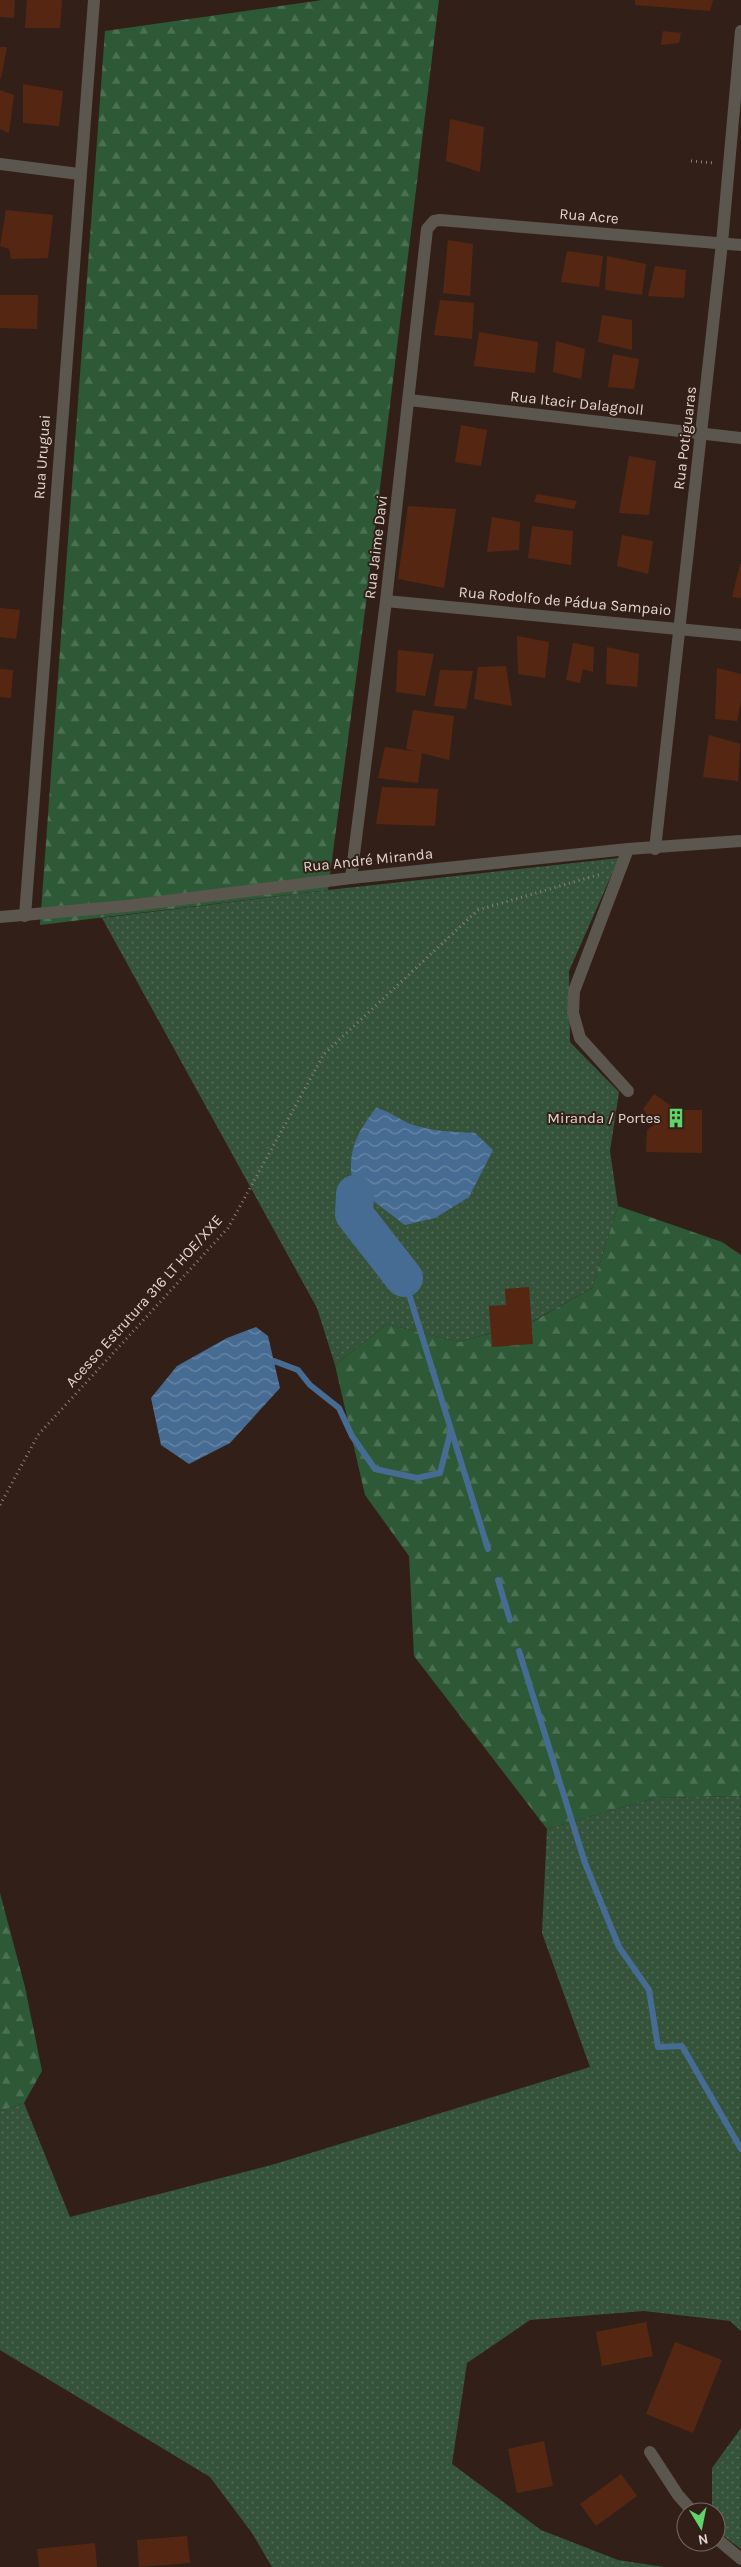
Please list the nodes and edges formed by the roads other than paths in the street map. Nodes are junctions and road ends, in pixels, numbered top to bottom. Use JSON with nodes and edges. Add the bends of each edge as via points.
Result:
{"nodes":[{"id":1,"x":94,"y":0,"type":"edge"},
{"id":2,"x":741,"y":31,"type":"edge"},
{"id":3,"x":0,"y":164,"type":"edge"},
{"id":4,"x":79,"y":174,"type":"junction"},
{"id":5,"x":434,"y":222,"type":"joint"},
{"id":6,"x":722,"y":243,"type":"junction"},
{"id":7,"x":741,"y":245,"type":"edge"},
{"id":8,"x":409,"y":400,"type":"junction"},
{"id":9,"x":702,"y":433,"type":"junction"},
{"id":10,"x":741,"y":438,"type":"edge"},
{"id":11,"x":386,"y":601,"type":"junction"},
{"id":12,"x":679,"y":628,"type":"junction"},
{"id":13,"x":741,"y":635,"type":"edge"},
{"id":14,"x":741,"y":841,"type":"edge"},
{"id":15,"x":628,"y":849,"type":"junction"},
{"id":16,"x":655,"y":849,"type":"junction"},
{"id":17,"x":351,"y":878,"type":"junction"},
{"id":18,"x":25,"y":916,"type":"junction"},
{"id":19,"x":0,"y":917,"type":"edge"},
{"id":20,"x":628,"y":1091,"type":"dead end"},
{"id":21,"x":650,"y":2452,"type":"dead end"},
{"id":22,"x":685,"y":2502,"type":"edge"},
{"id":23,"x":726,"y":2546,"type":"edge"},
{"id":24,"x":741,"y":2559,"type":"edge"}],
"edges":[{"from":1,"to":4,"type":"street","name":"Rua Uruguai"},
{"from":2,"to":6,"type":"street","name":"Rua Potiguaras"},
{"from":3,"to":4,"type":"street"},
{"from":4,"to":18,"type":"street","name":"Rua Uruguai"},
{"from":5,"to":6,"type":"street","name":"Rua Acre"},
{"from":5,"to":8,"type":"street","name":"Rua Jaime Davi","via":[[428,229]]},
{"from":6,"to":7,"type":"street","name":"Rua Acre"},
{"from":6,"to":9,"type":"street","name":"Rua Potiguaras"},
{"from":8,"to":9,"type":"street","name":"Rua Itacir Dalagnoll"},
{"from":8,"to":11,"type":"street","name":"Rua Jaime Davi"},
{"from":9,"to":10,"type":"street","name":"Rua Itacir Dalagnoll"},
{"from":9,"to":12,"type":"street","name":"Rua Potiguaras"},
{"from":11,"to":12,"type":"street","name":"Rua Rodolfo de Pádua Sampaio"},
{"from":11,"to":17,"type":"street","name":"Rua Jaime Davi"},
{"from":12,"to":13,"type":"street","name":"Rua Rodolfo de Pádua Sampaio"},
{"from":12,"to":16,"type":"street","name":"Rua Potiguaras"},
{"from":14,"to":16,"type":"street","name":"Rua André Miranda"},
{"from":15,"to":16,"type":"street","name":"Rua André Miranda"},
{"from":15,"to":17,"type":"street","name":"Rua André Miranda"},
{"from":15,"to":20,"type":"street","via":[[574,991],[573,1013],[580,1038]]},
{"from":17,"to":18,"type":"street","name":"Rua André Miranda"},
{"from":18,"to":19,"type":"street","name":"Rua André Miranda"},
{"from":21,"to":22,"type":"street"},
{"from":23,"to":24,"type":"street"}]}
